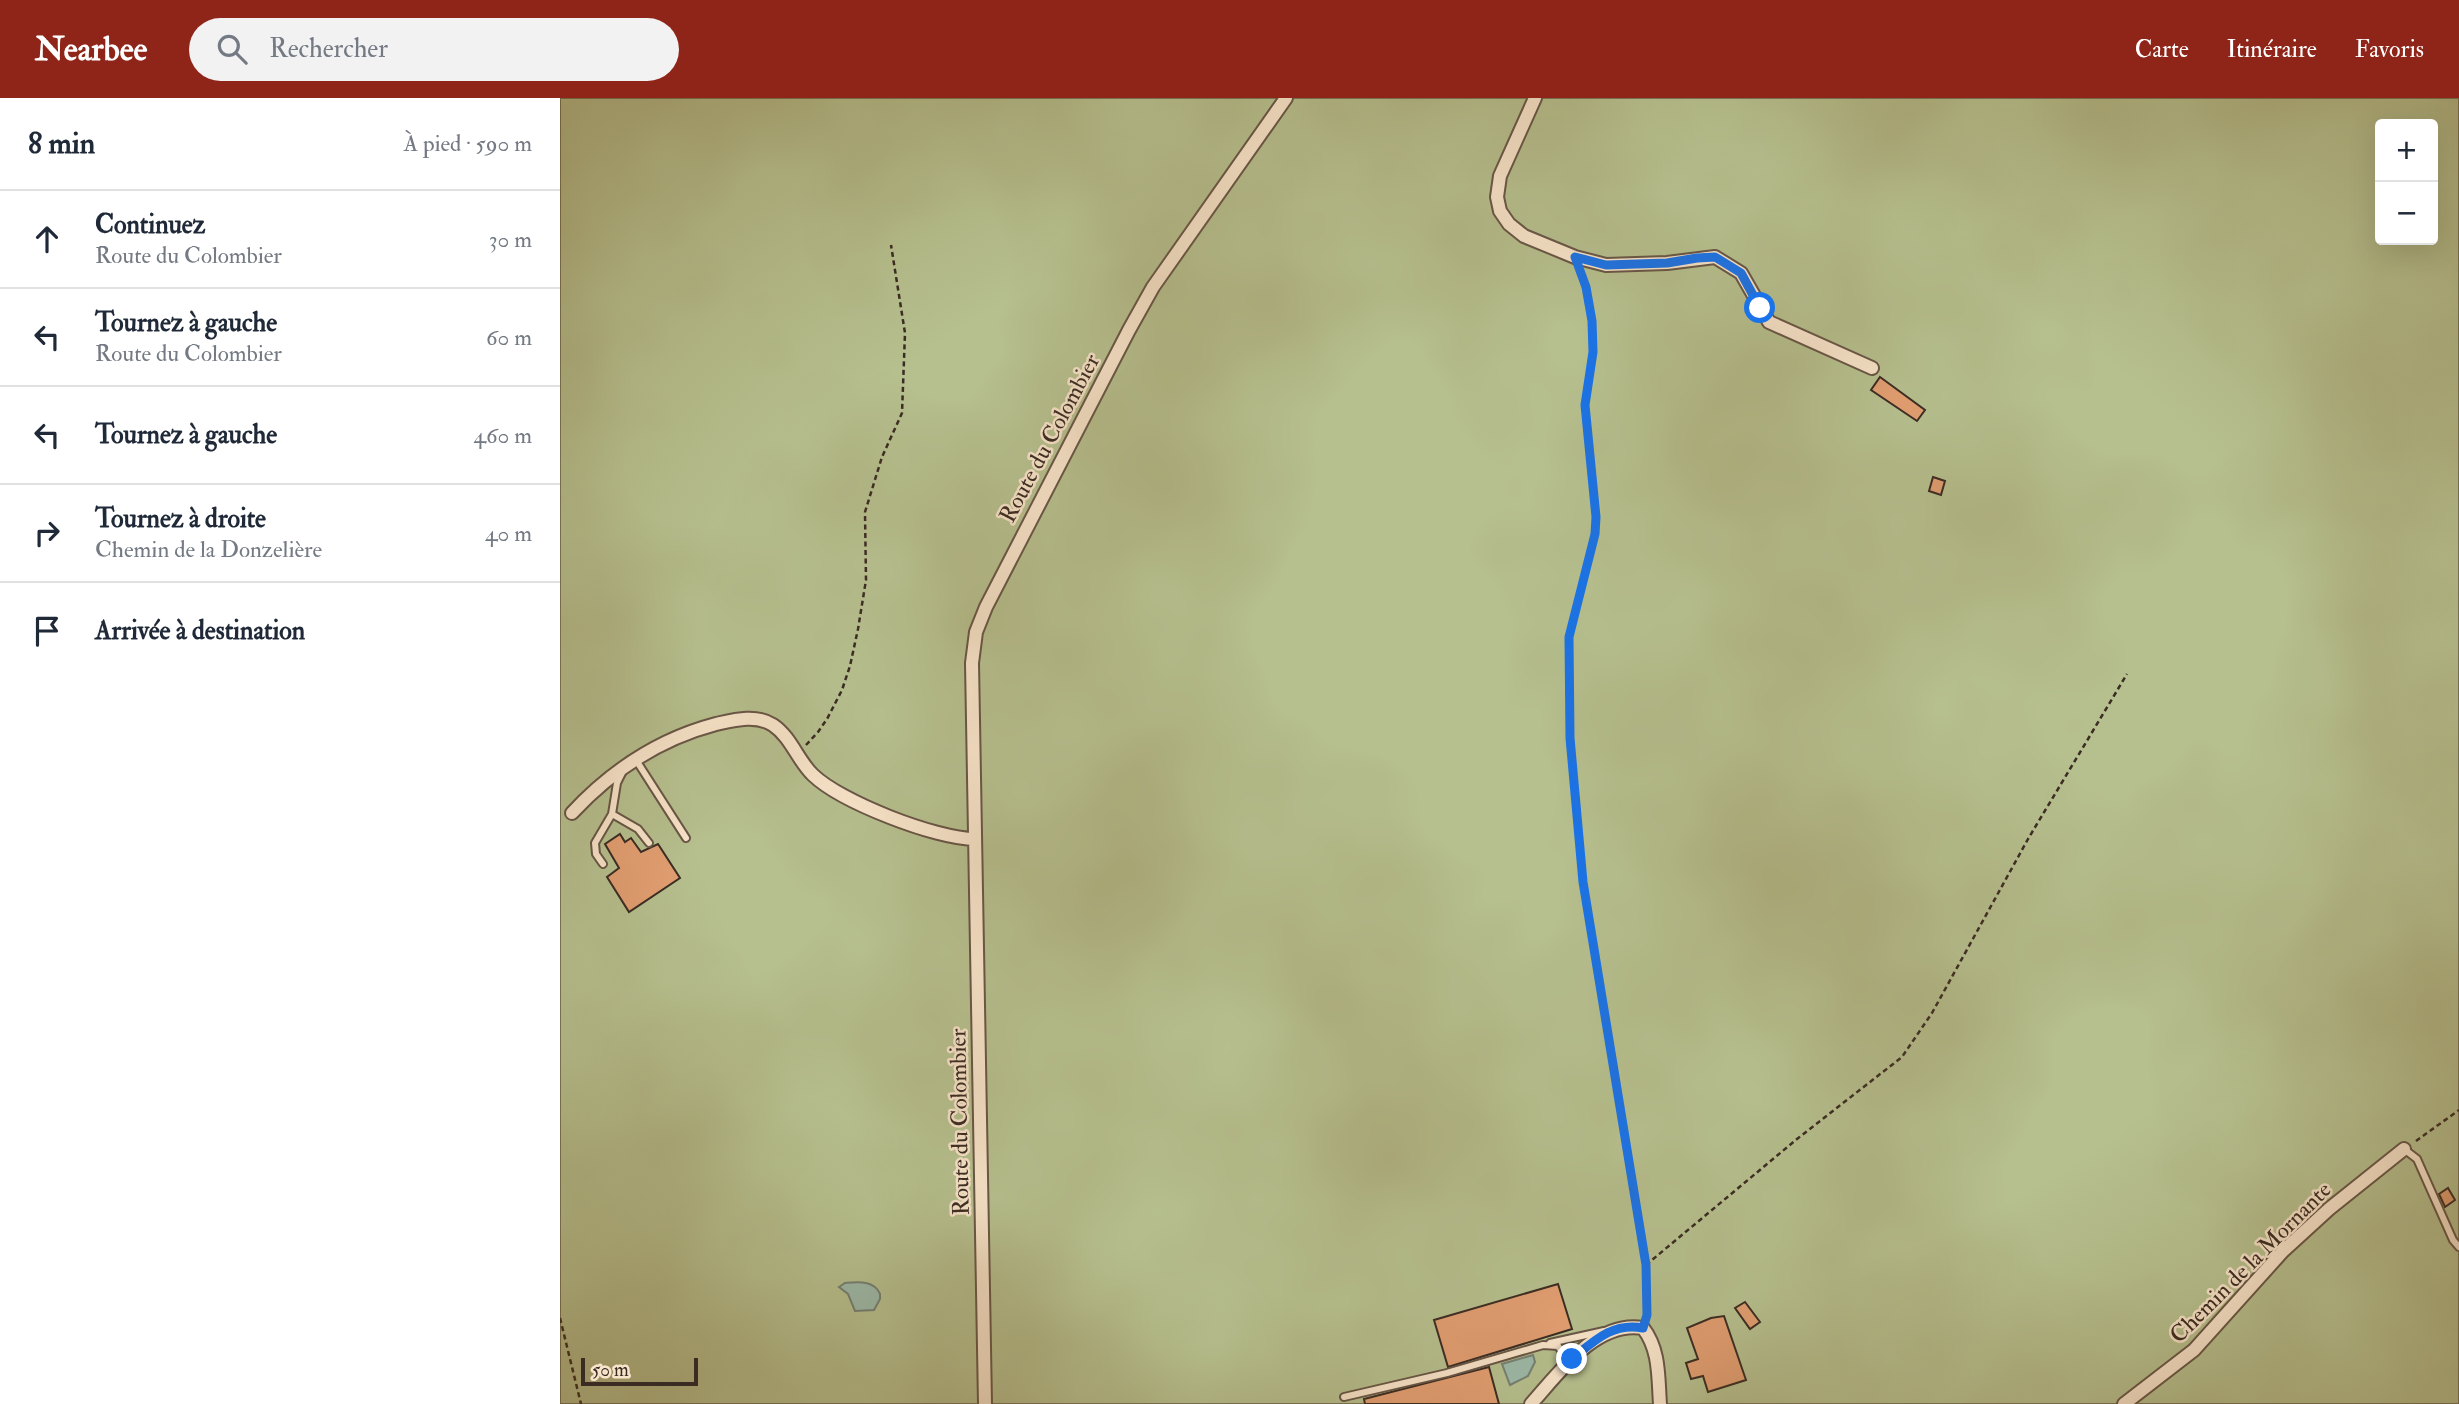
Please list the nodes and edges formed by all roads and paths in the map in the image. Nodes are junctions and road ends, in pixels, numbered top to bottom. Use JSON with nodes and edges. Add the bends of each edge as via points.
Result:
{"nodes":[{"id":1,"x":1286,"y":98,"type":"edge"},
{"id":2,"x":1535,"y":98,"type":"edge"},
{"id":3,"x":891,"y":245,"type":"dead end"},
{"id":4,"x":1575,"y":257,"type":"junction"},
{"id":5,"x":1872,"y":368,"type":"dead end"},
{"id":6,"x":2127,"y":674,"type":"dead end"},
{"id":7,"x":795,"y":754,"type":"junction"},
{"id":8,"x":631,"y":762,"type":"junction"},
{"id":9,"x":572,"y":813,"type":"dead end"},
{"id":10,"x":612,"y":814,"type":"junction"},
{"id":11,"x":686,"y":838,"type":"dead end"},
{"id":12,"x":975,"y":839,"type":"junction"},
{"id":13,"x":649,"y":843,"type":"dead end"},
{"id":14,"x":603,"y":864,"type":"dead end"},
{"id":15,"x":2459,"y":1110,"type":"edge"},
{"id":16,"x":2404,"y":1149,"type":"junction"},
{"id":17,"x":2459,"y":1247,"type":"edge"},
{"id":18,"x":1646,"y":1265,"type":"junction"},
{"id":19,"x":560,"y":1318,"type":"edge"},
{"id":20,"x":1643,"y":1328,"type":"junction"},
{"id":21,"x":1613,"y":1329,"type":"junction"},
{"id":22,"x":1543,"y":1345,"type":"junction"},
{"id":23,"x":1567,"y":1365,"type":"junction"},
{"id":24,"x":1344,"y":1397,"type":"dead end"},
{"id":25,"x":581,"y":1404,"type":"edge"},
{"id":26,"x":985,"y":1404,"type":"edge"},
{"id":27,"x":1531,"y":1404,"type":"edge"},
{"id":28,"x":1660,"y":1404,"type":"edge"},
{"id":29,"x":2124,"y":1404,"type":"edge"}],
"edges":[{"from":1,"to":12,"type":"street","name":"Route du Colombier","via":[[1153,287],[986,607],[976,632],[972,663]]},
{"from":2,"to":4,"type":"street","via":[[1500,176],[1500,211],[1524,236]]},
{"from":3,"to":7,"type":"path","via":[[905,333],[902,413],[881,457],[865,512],[866,580],[859,629],[842,690],[818,732]]},
{"from":4,"to":5,"type":"street","via":[[1606,265],[1715,257],[1741,273],[1769,322]]},
{"from":4,"to":18,"type":"path","via":[[1592,321],[1593,352],[1585,405],[1596,517],[1569,637],[1570,738],[1583,882]]},
{"from":6,"to":18,"type":"path","via":[[1902,1058]]},
{"from":7,"to":8,"type":"street","via":[[773,725],[738,719],[694,730]]},
{"from":7,"to":12,"type":"street","via":[[831,791],[855,803],[953,837]]},
{"from":8,"to":9,"type":"street"},
{"from":8,"to":10,"type":"lane","via":[[617,783]]},
{"from":8,"to":11,"type":"lane"},
{"from":10,"to":13,"type":"lane","via":[[638,829]]},
{"from":10,"to":14,"type":"lane","via":[[595,843]]},
{"from":12,"to":26,"type":"street","name":"Route du Colombier"},
{"from":15,"to":16,"type":"path"},
{"from":16,"to":17,"type":"lane","via":[[2417,1158]]},
{"from":16,"to":29,"type":"street","name":"Chemin de la Mornante","via":[[2283,1251],[2194,1350]]},
{"from":18,"to":20,"type":"path"},
{"from":19,"to":25,"type":"path"},
{"from":20,"to":21,"type":"street"},
{"from":20,"to":28,"type":"street","via":[[1656,1354]]},
{"from":21,"to":22,"type":"lane"},
{"from":21,"to":23,"type":"street"},
{"from":22,"to":23,"type":"lane","via":[[1558,1346]]},
{"from":22,"to":24,"type":"lane"},
{"from":23,"to":27,"type":"street"}]}
